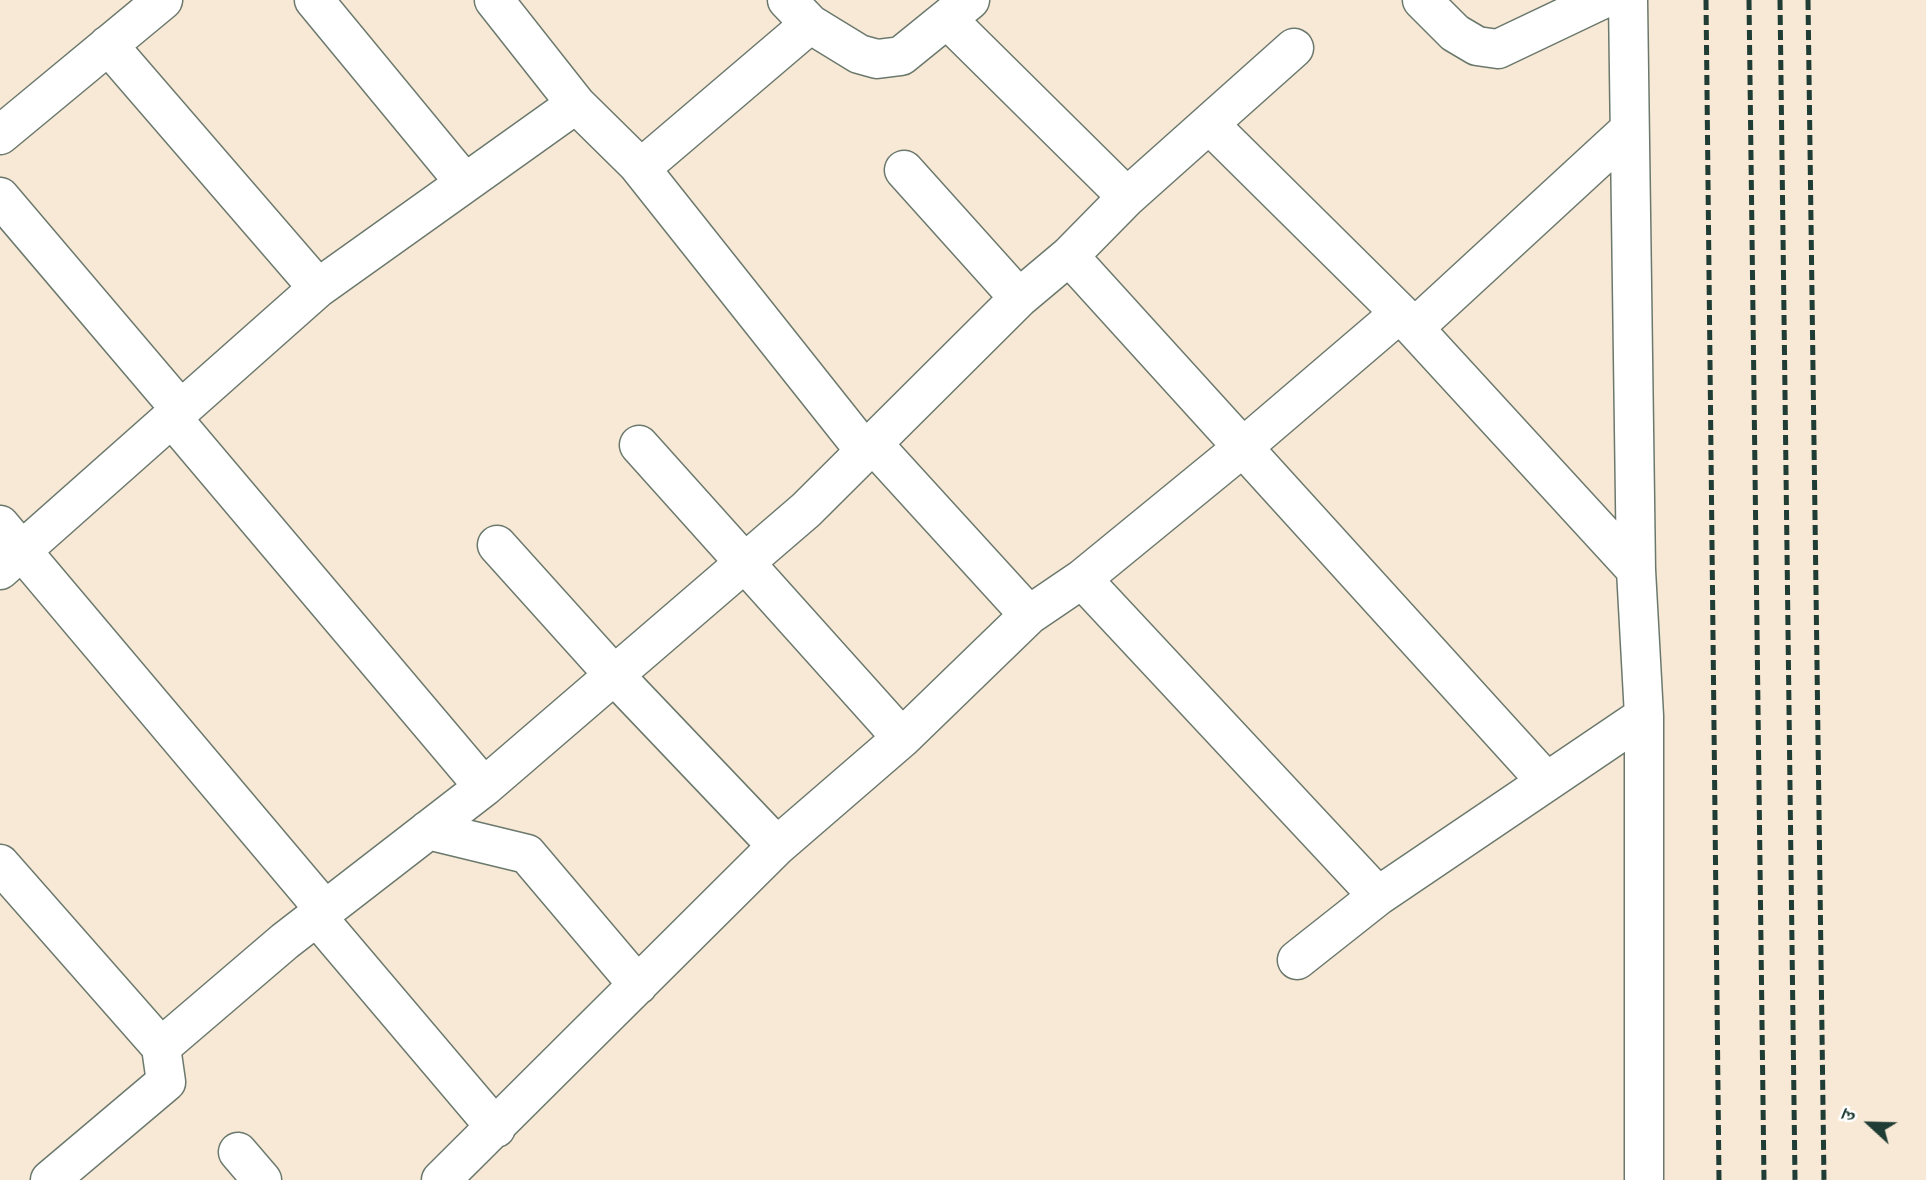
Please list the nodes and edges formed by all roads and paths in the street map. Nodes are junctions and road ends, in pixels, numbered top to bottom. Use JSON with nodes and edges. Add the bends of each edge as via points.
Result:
{"nodes":[{"id":1,"x":163,"y":0,"type":"edge"},
{"id":2,"x":314,"y":0,"type":"edge"},
{"id":3,"x":494,"y":0,"type":"edge"},
{"id":4,"x":1422,"y":0,"type":"edge"},
{"id":5,"x":1601,"y":0,"type":"edge"},
{"id":6,"x":1628,"y":0,"type":"edge"},
{"id":7,"x":959,"y":10,"type":"edge"},
{"id":8,"x":799,"y":12,"type":"edge"},
{"id":9,"x":108,"y":45,"type":"junction"},
{"id":10,"x":1294,"y":48,"type":"dead end"},
{"id":11,"x":576,"y":104,"type":"junction"},
{"id":12,"x":1210,"y":125,"type":"junction"},
{"id":13,"x":1629,"y":130,"type":"junction"},
{"id":14,"x":0,"y":135,"type":"edge"},
{"id":15,"x":637,"y":164,"type":"junction"},
{"id":16,"x":904,"y":170,"type":"dead end"},
{"id":17,"x":465,"y":183,"type":"junction"},
{"id":18,"x":0,"y":197,"type":"edge"},
{"id":19,"x":1127,"y":197,"type":"junction"},
{"id":20,"x":1069,"y":256,"type":"junction"},
{"id":21,"x":318,"y":288,"type":"junction"},
{"id":22,"x":1019,"y":298,"type":"junction"},
{"id":23,"x":1407,"y":321,"type":"junction"},
{"id":24,"x":176,"y":414,"type":"junction"},
{"id":25,"x":639,"y":445,"type":"dead end"},
{"id":26,"x":869,"y":448,"type":"junction"},
{"id":27,"x":1242,"y":448,"type":"junction"},
{"id":28,"x":497,"y":545,"type":"dead end"},
{"id":29,"x":8,"y":549,"type":"edge"},
{"id":30,"x":745,"y":564,"type":"junction"},
{"id":31,"x":1636,"y":570,"type":"junction"},
{"id":32,"x":1082,"y":579,"type":"junction"},
{"id":33,"x":1029,"y":615,"type":"junction"},
{"id":34,"x":615,"y":676,"type":"junction"},
{"id":35,"x":1644,"y":716,"type":"junction"},
{"id":36,"x":902,"y":738,"type":"junction"},
{"id":37,"x":1545,"y":780,"type":"junction"},
{"id":38,"x":484,"y":787,"type":"junction"},
{"id":39,"x":428,"y":830,"type":"junction"},
{"id":40,"x":777,"y":846,"type":"junction"},
{"id":41,"x":0,"y":864,"type":"edge"},
{"id":42,"x":1378,"y":896,"type":"junction"},
{"id":43,"x":321,"y":913,"type":"junction"},
{"id":44,"x":1297,"y":960,"type":"dead end"},
{"id":45,"x":638,"y":985,"type":"junction"},
{"id":46,"x":161,"y":1047,"type":"junction"},
{"id":47,"x":496,"y":1128,"type":"junction"},
{"id":48,"x":238,"y":1152,"type":"dead end"},
{"id":49,"x":50,"y":1180,"type":"edge"},
{"id":50,"x":262,"y":1180,"type":"edge"},
{"id":51,"x":441,"y":1180,"type":"edge"},
{"id":52,"x":1644,"y":1180,"type":"edge"}],
"edges":[{"from":1,"to":9,"type":"street"},
{"from":2,"to":17,"type":"street"},
{"from":3,"to":11,"type":"street"},
{"from":4,"to":5,"type":"street","via":[[1455,33],[1477,46],[1498,49]]},
{"from":6,"to":13,"type":"street"},
{"from":7,"to":8,"type":"street","via":[[901,56],[877,59],[859,54]]},
{"from":7,"to":19,"type":"street"},
{"from":8,"to":15,"type":"street","via":[[641,168]]},
{"from":9,"to":14,"type":"street"},
{"from":9,"to":21,"type":"street"},
{"from":10,"to":12,"type":"street"},
{"from":11,"to":15,"type":"street"},
{"from":11,"to":17,"type":"street"},
{"from":12,"to":19,"type":"street"},
{"from":12,"to":23,"type":"street"},
{"from":13,"to":23,"type":"street"},
{"from":13,"to":31,"type":"street"},
{"from":15,"to":26,"type":"street"},
{"from":16,"to":22,"type":"street"},
{"from":17,"to":21,"type":"street"},
{"from":18,"to":24,"type":"street"},
{"from":19,"to":20,"type":"street"},
{"from":20,"to":22,"type":"street"},
{"from":20,"to":27,"type":"street"},
{"from":21,"to":24,"type":"street"},
{"from":22,"to":26,"type":"street"},
{"from":23,"to":27,"type":"street"},
{"from":23,"to":31,"type":"street"},
{"from":24,"to":29,"type":"street"},
{"from":24,"to":38,"type":"street"},
{"from":25,"to":30,"type":"street"},
{"from":26,"to":30,"type":"street"},
{"from":26,"to":33,"type":"street"},
{"from":27,"to":32,"type":"street"},
{"from":27,"to":37,"type":"street"},
{"from":28,"to":34,"type":"street"},
{"from":29,"to":43,"type":"street"},
{"from":30,"to":34,"type":"street"},
{"from":30,"to":36,"type":"street"},
{"from":31,"to":35,"type":"street"},
{"from":32,"to":33,"type":"street"},
{"from":32,"to":42,"type":"street"},
{"from":33,"to":36,"type":"street"},
{"from":34,"to":38,"type":"street"},
{"from":34,"to":40,"type":"street"},
{"from":35,"to":37,"type":"street"},
{"from":35,"to":52,"type":"street"},
{"from":36,"to":40,"type":"street"},
{"from":37,"to":42,"type":"street"},
{"from":38,"to":39,"type":"street"},
{"from":39,"to":43,"type":"street"},
{"from":39,"to":45,"type":"street","via":[[527,854]]},
{"from":40,"to":45,"type":"street"},
{"from":41,"to":46,"type":"street"},
{"from":42,"to":44,"type":"street"},
{"from":43,"to":46,"type":"street"},
{"from":43,"to":47,"type":"street"},
{"from":45,"to":47,"type":"street"},
{"from":46,"to":49,"type":"street","via":[[166,1082]]},
{"from":47,"to":51,"type":"street"},
{"from":48,"to":50,"type":"street"}]}
